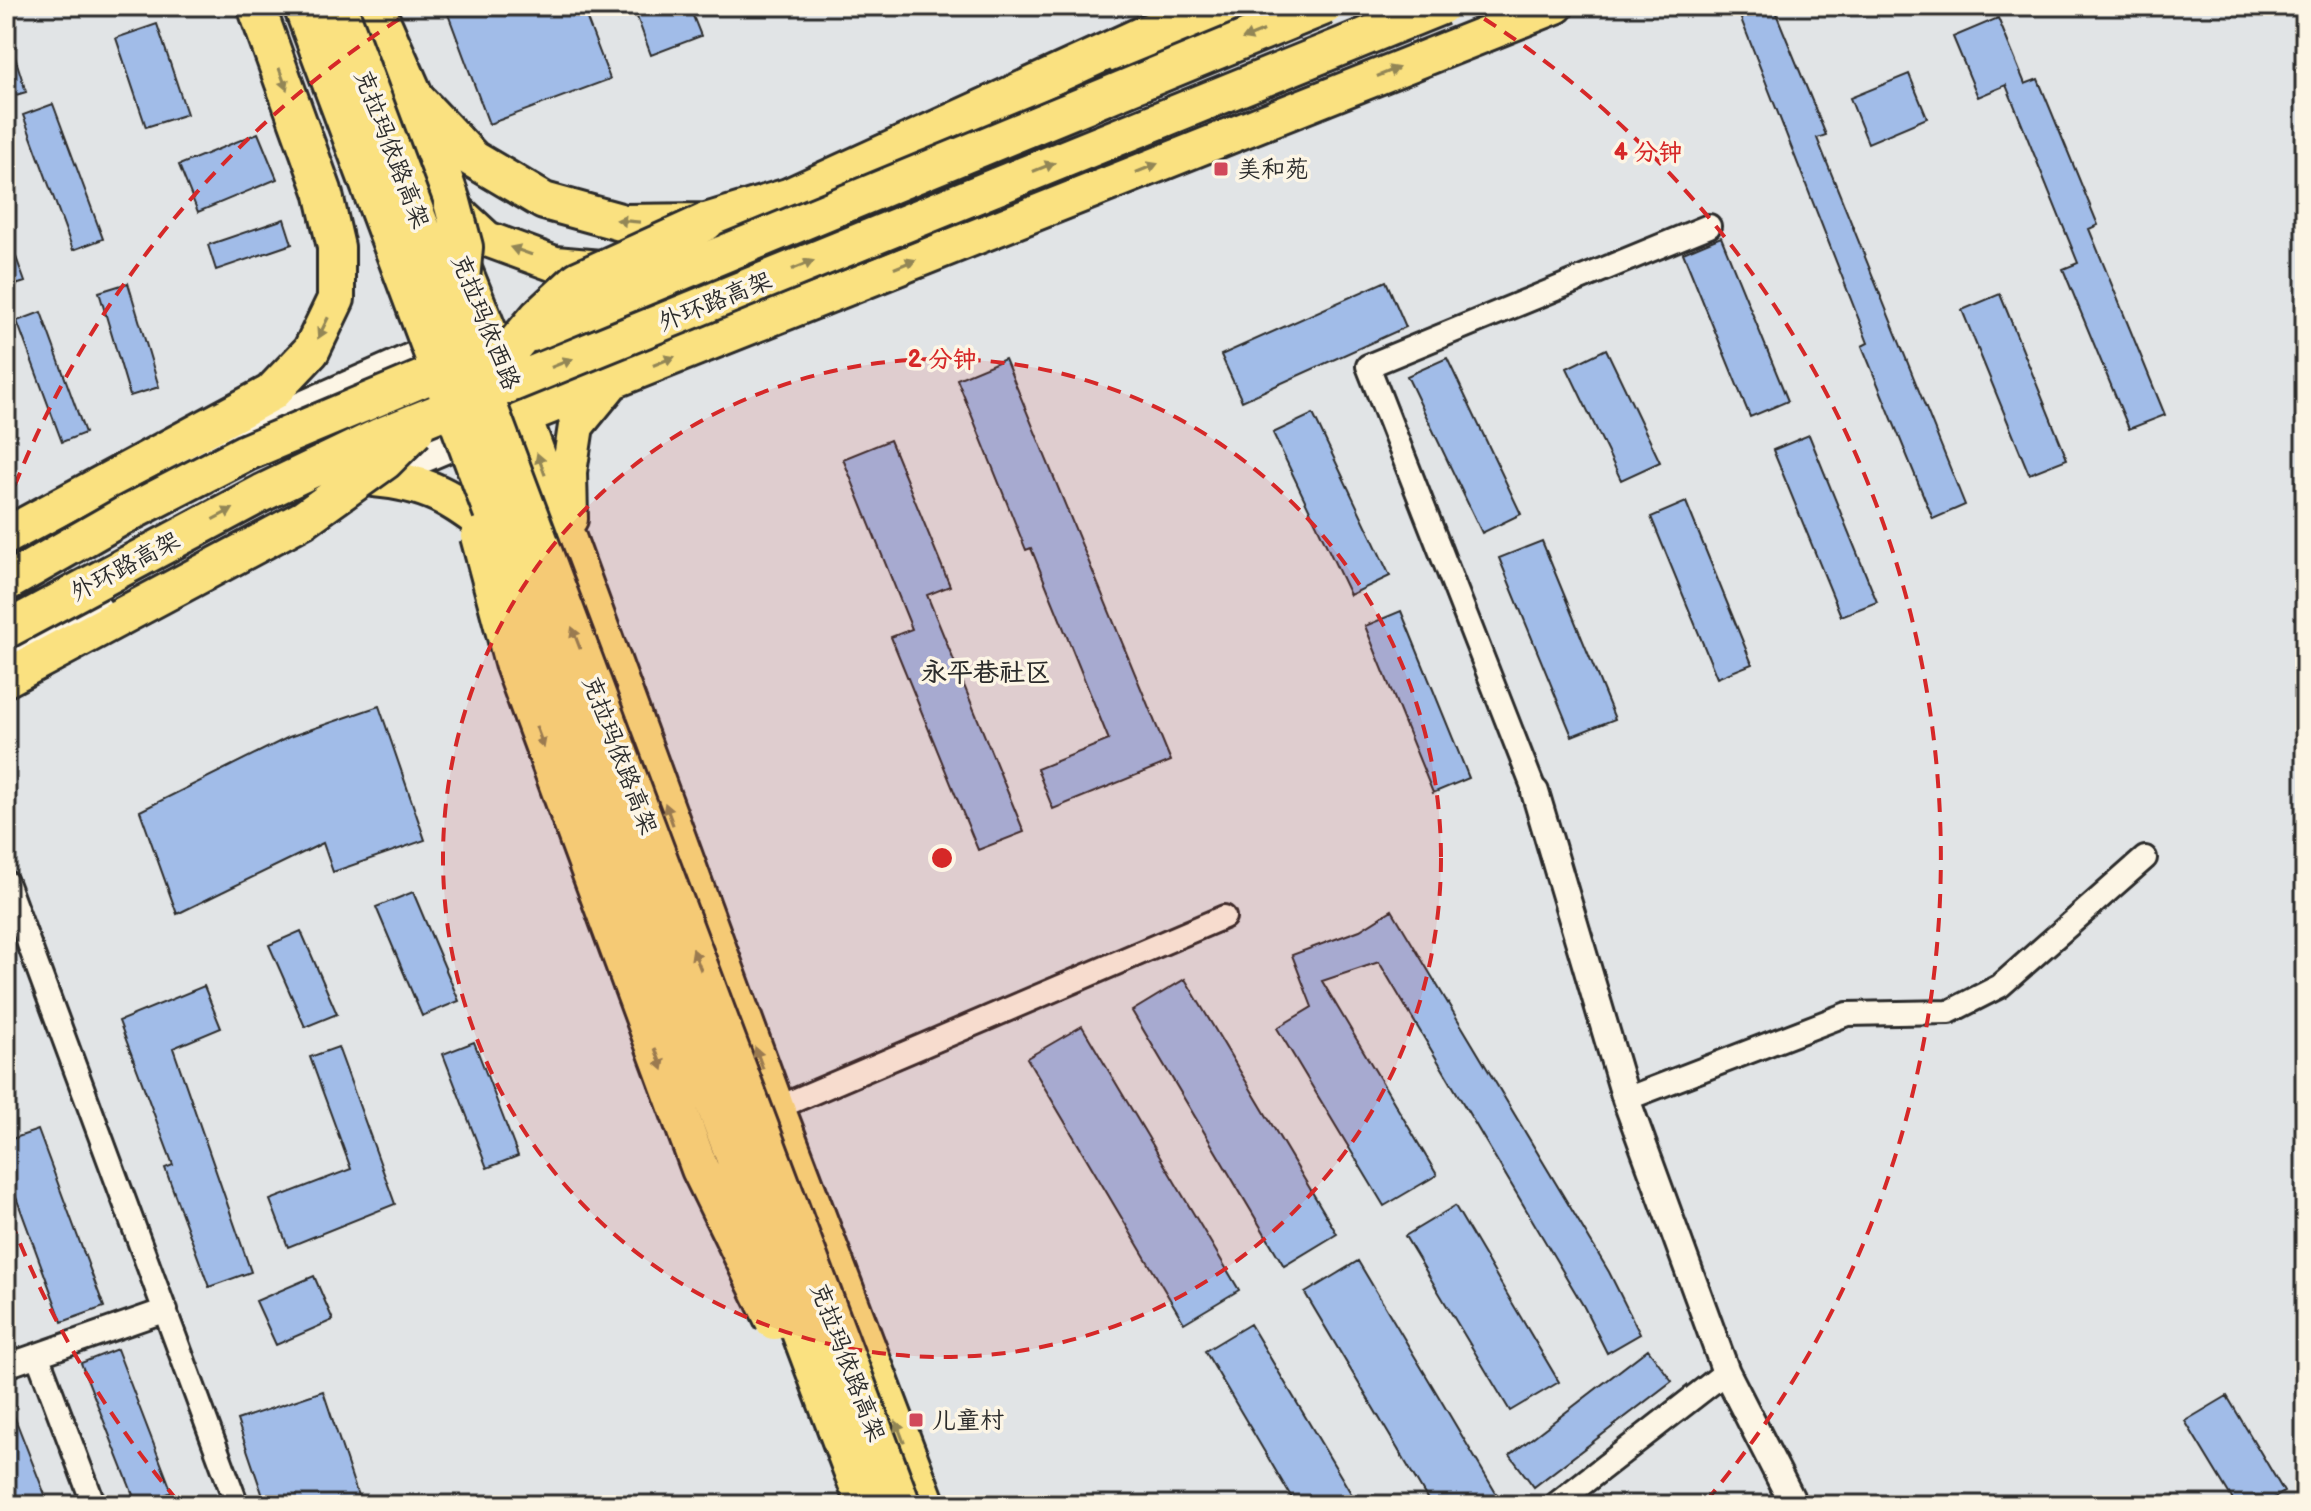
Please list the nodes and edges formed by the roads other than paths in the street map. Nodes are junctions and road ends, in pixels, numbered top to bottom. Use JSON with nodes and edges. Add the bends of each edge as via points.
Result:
{"nodes":[{"id":1,"x":256,"y":6,"type":"edge"},
{"id":2,"x":304,"y":6,"type":"edge"},
{"id":3,"x":338,"y":6,"type":"edge"},
{"id":4,"x":353,"y":6,"type":"edge"},
{"id":5,"x":375,"y":6,"type":"edge"},
{"id":6,"x":1206,"y":6,"type":"edge"},
{"id":7,"x":1257,"y":6,"type":"edge"},
{"id":8,"x":1325,"y":6,"type":"edge"},
{"id":9,"x":1441,"y":6,"type":"edge"},
{"id":10,"x":1556,"y":6,"type":"edge"},
{"id":11,"x":416,"y":99,"type":"junction"},
{"id":12,"x":429,"y":186,"type":"junction"},
{"id":13,"x":706,"y":222,"type":"junction"},
{"id":14,"x":1709,"y":226,"type":"dead end"},
{"id":15,"x":625,"y":270,"type":"junction"},
{"id":16,"x":489,"y":327,"type":"junction"},
{"id":17,"x":427,"y":352,"type":"junction"},
{"id":18,"x":613,"y":381,"type":"junction"},
{"id":19,"x":524,"y":417,"type":"junction"},
{"id":20,"x":461,"y":441,"type":"junction"},
{"id":21,"x":374,"y":478,"type":"junction"},
{"id":22,"x":495,"y":531,"type":"junction"},
{"id":23,"x":6,"y":536,"type":"edge"},
{"id":24,"x":570,"y":544,"type":"junction"},
{"id":25,"x":6,"y":554,"type":"edge"},
{"id":26,"x":6,"y":583,"type":"edge"},
{"id":27,"x":6,"y":630,"type":"edge"},
{"id":28,"x":6,"y":656,"type":"edge"},
{"id":29,"x":6,"y":678,"type":"edge"},
{"id":30,"x":1535,"y":792,"type":"joint"},
{"id":31,"x":2145,"y":858,"type":"dead end"},
{"id":32,"x":6,"y":882,"type":"edge"},
{"id":33,"x":1224,"y":917,"type":"dead end"},
{"id":34,"x":1626,"y":1099,"type":"junction"},
{"id":35,"x":777,"y":1108,"type":"junction"},
{"id":36,"x":166,"y":1310,"type":"junction"},
{"id":37,"x":38,"y":1357,"type":"junction"},
{"id":38,"x":6,"y":1366,"type":"edge"},
{"id":39,"x":1726,"y":1372,"type":"junction"},
{"id":40,"x":94,"y":1505,"type":"edge"},
{"id":41,"x":237,"y":1505,"type":"edge"},
{"id":42,"x":857,"y":1505,"type":"edge"},
{"id":43,"x":865,"y":1505,"type":"edge"},
{"id":44,"x":902,"y":1505,"type":"edge"},
{"id":45,"x":928,"y":1505,"type":"edge"},
{"id":46,"x":1555,"y":1505,"type":"edge"},
{"id":47,"x":1794,"y":1505,"type":"edge"}],
"edges":[{"from":1,"to":23,"type":"highway","one_way":true,"via":[[323,191],[336,247],[336,299],[330,312],[311,351],[271,393]]},
{"from":2,"to":17,"type":"main road"},
{"from":2,"to":43,"type":"highway","name":"克拉玛依路高架","bridge":true},
{"from":44,"to":3,"type":"highway","name":"克拉玛依路高架","one_way":true,"bridge":true},
{"from":4,"to":12,"type":"main road","name":"克拉玛依西路"},
{"from":5,"to":11,"type":"highway"},
{"from":6,"to":13,"type":"highway","via":[[788,197]]},
{"from":7,"to":15,"type":"main road"},
{"from":8,"to":26,"type":"highway","name":"外环路高架","one_way":true,"bridge":true,"via":[[260,447]]},
{"from":27,"to":9,"type":"highway","name":"外环路高架","one_way":true,"bridge":true,"via":[[262,493],[379,437]]},
{"from":18,"to":10,"type":"main road","one_way":true},
{"from":13,"to":11,"type":"highway","one_way":true,"via":[[624,223],[544,201],[473,159]]},
{"from":11,"to":29,"type":"highway","bridge":true,"via":[[464,247],[461,300],[437,395],[415,432],[385,461],[304,519]]},
{"from":15,"to":12,"type":"main road","one_way":true,"via":[[555,264],[487,239]]},
{"from":12,"to":16,"type":"main road","name":"克拉玛依西路"},
{"from":13,"to":42,"type":"highway","one_way":true,"bridge":true,"via":[[578,280],[503,358],[468,434],[470,501],[513,663],[700,1169]]},
{"from":14,"to":30,"type":"street","via":[[1368,366]]},
{"from":15,"to":16,"type":"main road"},
{"from":16,"to":17,"type":"main road"},
{"from":16,"to":19,"type":"main road","name":"克拉玛依西路"},
{"from":17,"to":20,"type":"main road"},
{"from":17,"to":25,"type":"main road","via":[[188,456]]},
{"from":18,"to":19,"type":"main road"},
{"from":18,"to":24,"type":"main road","via":[[576,426],[569,472]]},
{"from":19,"to":20,"type":"main road"},
{"from":24,"to":19,"type":"main road","name":"克拉玛依西路","one_way":true},
{"from":20,"to":21,"type":"main road"},
{"from":20,"to":22,"type":"main road"},
{"from":21,"to":22,"type":"highway","via":[[430,487]]},
{"from":21,"to":28,"type":"main road","via":[[259,525]]},
{"from":22,"to":42,"type":"main road"},
{"from":35,"to":24,"type":"main road","name":"克拉玛依西路","one_way":true},
{"from":30,"to":34,"type":"street"},
{"from":31,"to":34,"type":"street","via":[[2000,986],[1949,1012],[1847,1014]]},
{"from":32,"to":36,"type":"street"},
{"from":33,"to":35,"type":"street"},
{"from":34,"to":39,"type":"street"},
{"from":45,"to":35,"type":"main road","name":"克拉玛依西路","one_way":true},
{"from":36,"to":37,"type":"street"},
{"from":36,"to":41,"type":"street"},
{"from":37,"to":38,"type":"street"},
{"from":37,"to":40,"type":"street"},
{"from":39,"to":46,"type":"street"},
{"from":39,"to":47,"type":"street"}]}
